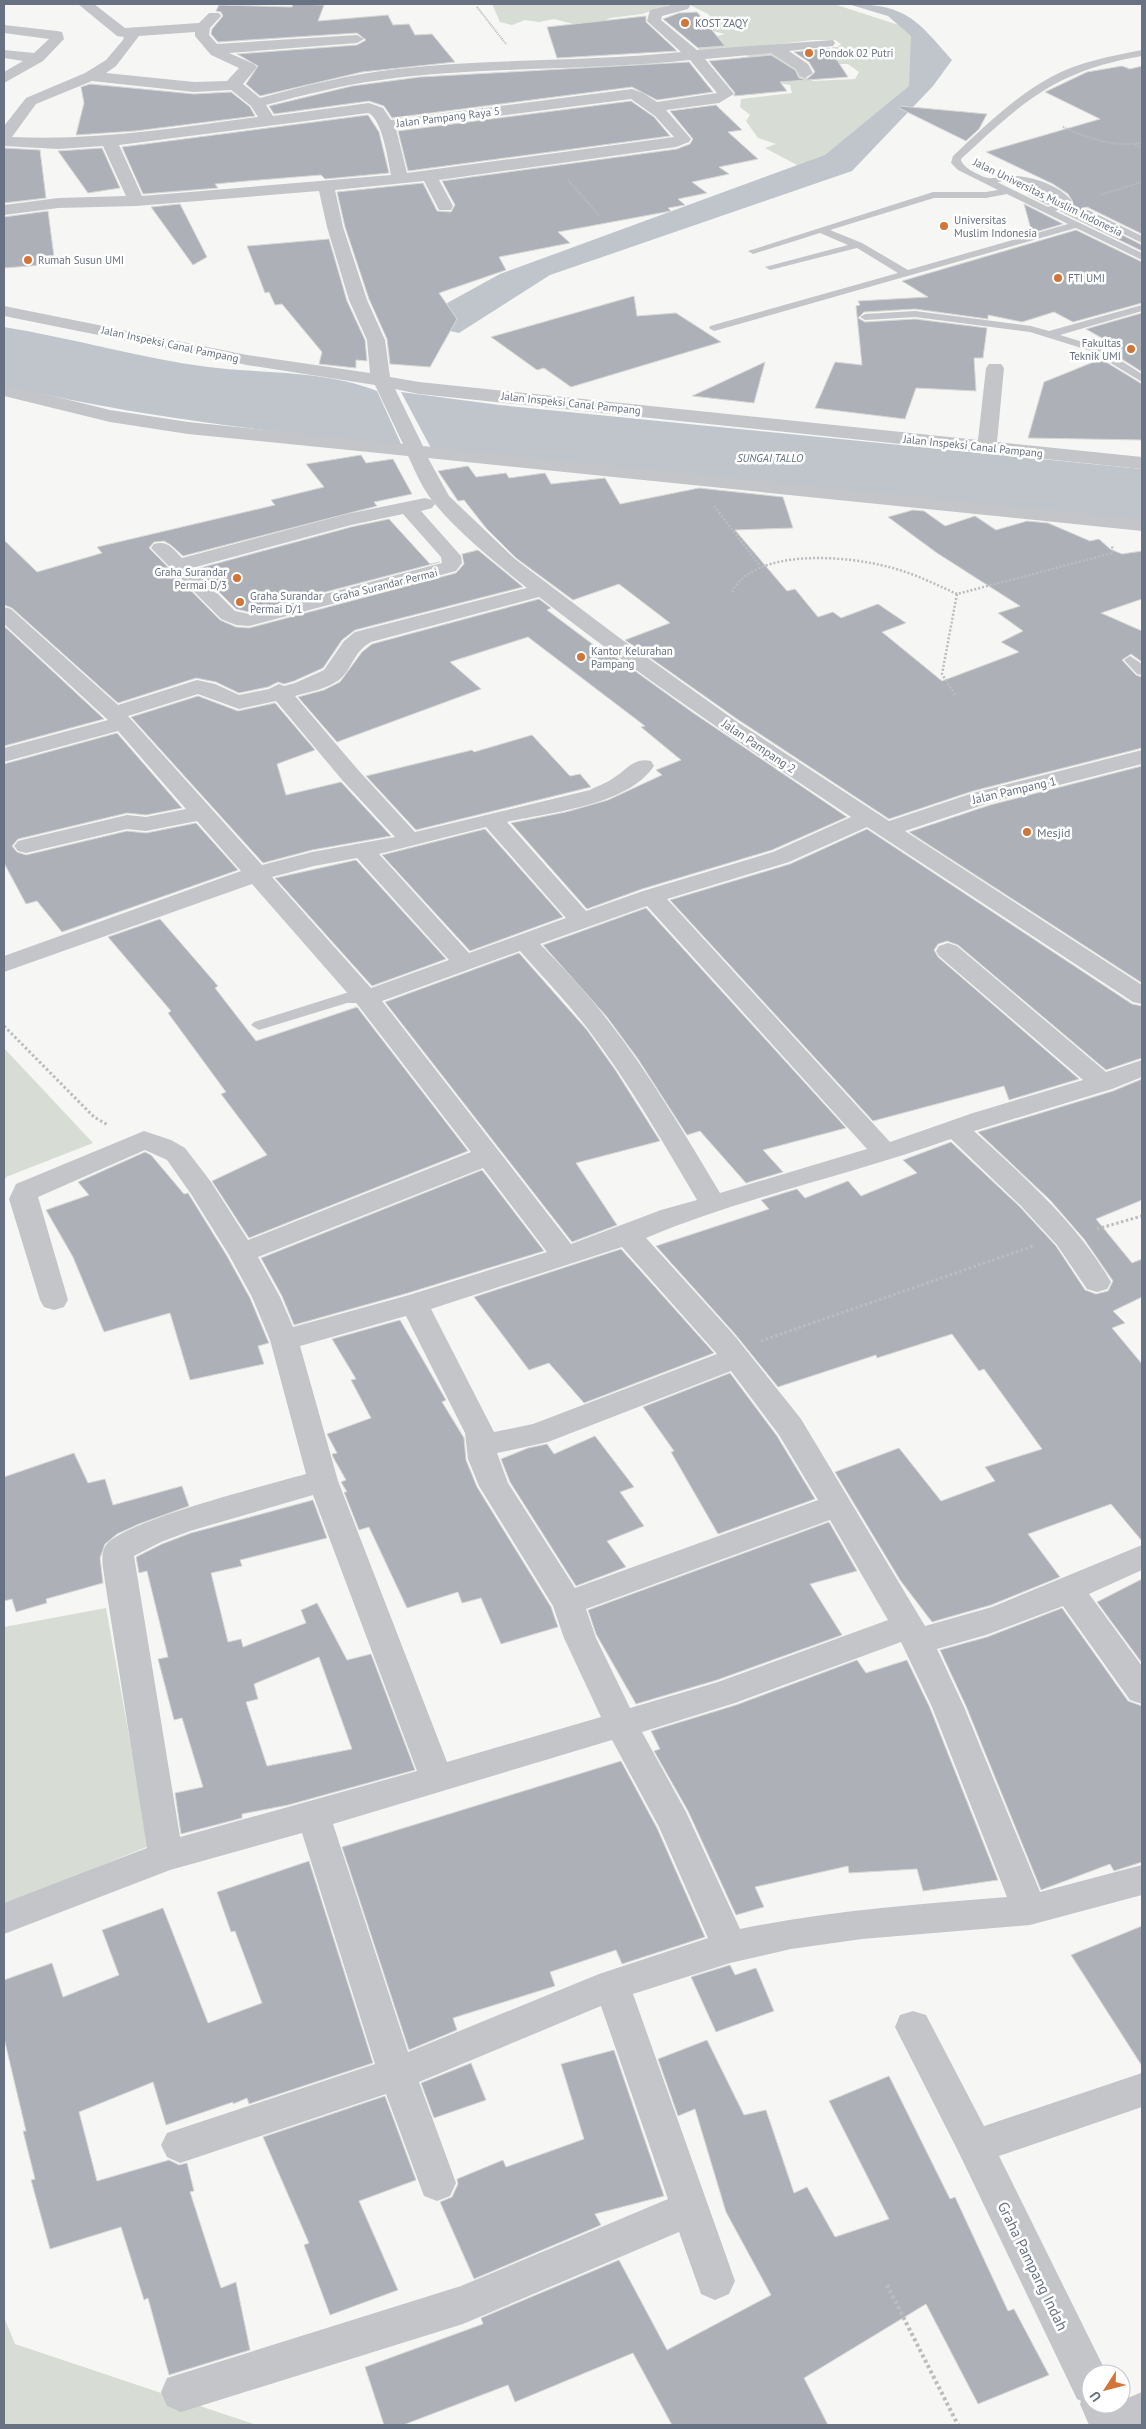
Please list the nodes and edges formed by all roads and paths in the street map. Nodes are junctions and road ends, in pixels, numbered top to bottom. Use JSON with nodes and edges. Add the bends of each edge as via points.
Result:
{"nodes":[{"id":1,"x":84,"y":4,"type":"edge"},
{"id":2,"x":683,"y":6,"type":"dead end"},
{"id":3,"x":478,"y":7,"type":"dead end"},
{"id":4,"x":4,"y":29,"type":"edge"},
{"id":5,"x":133,"y":33,"type":"junction"},
{"id":6,"x":357,"y":39,"type":"dead end"},
{"id":7,"x":828,"y":43,"type":"dead end"},
{"id":8,"x":774,"y":48,"type":"junction"},
{"id":9,"x":212,"y":50,"type":"junction"},
{"id":10,"x":1142,"y":53,"type":"edge"},
{"id":11,"x":4,"y":54,"type":"edge"},
{"id":12,"x":694,"y":55,"type":"junction"},
{"id":13,"x":38,"y":58,"type":"junction"},
{"id":14,"x":512,"y":65,"type":"junction"},
{"id":15,"x":806,"y":73,"type":"dead end"},
{"id":16,"x":90,"y":76,"type":"junction"},
{"id":17,"x":4,"y":78,"type":"edge"},
{"id":18,"x":235,"y":85,"type":"junction"},
{"id":19,"x":256,"y":104,"type":"junction"},
{"id":20,"x":653,"y":107,"type":"junction"},
{"id":21,"x":269,"y":122,"type":"junction"},
{"id":22,"x":387,"y":125,"type":"junction"},
{"id":23,"x":1063,"y":127,"type":"dead end"},
{"id":24,"x":4,"y":136,"type":"edge"},
{"id":25,"x":4,"y":141,"type":"edge"},
{"id":26,"x":109,"y":141,"type":"junction"},
{"id":27,"x":1142,"y":143,"type":"edge"},
{"id":28,"x":1134,"y":145,"type":"junction"},
{"id":29,"x":1142,"y":148,"type":"edge"},
{"id":30,"x":550,"y":159,"type":"junction"},
{"id":31,"x":429,"y":176,"type":"junction"},
{"id":32,"x":400,"y":179,"type":"junction"},
{"id":33,"x":988,"y":181,"type":"junction"},
{"id":34,"x":1142,"y":182,"type":"edge"},
{"id":35,"x":326,"y":186,"type":"junction"},
{"id":36,"x":1009,"y":191,"type":"junction"},
{"id":37,"x":136,"y":201,"type":"junction"},
{"id":38,"x":1067,"y":201,"type":"junction"},
{"id":39,"x":445,"y":206,"type":"dead end"},
{"id":40,"x":4,"y":210,"type":"edge"},
{"id":41,"x":1046,"y":210,"type":"junction"},
{"id":42,"x":1086,"y":212,"type":"dead end"},
{"id":43,"x":599,"y":215,"type":"dead end"},
{"id":44,"x":1077,"y":225,"type":"junction"},
{"id":45,"x":820,"y":230,"type":"junction"},
{"id":46,"x":1142,"y":240,"type":"edge"},
{"id":47,"x":858,"y":245,"type":"junction"},
{"id":48,"x":753,"y":251,"type":"dead end"},
{"id":49,"x":1142,"y":257,"type":"edge"},
{"id":50,"x":770,"y":267,"type":"dead end"},
{"id":51,"x":908,"y":274,"type":"junction"},
{"id":52,"x":1142,"y":308,"type":"edge"},
{"id":53,"x":4,"y":312,"type":"edge"},
{"id":54,"x":864,"y":317,"type":"dead end"},
{"id":55,"x":714,"y":328,"type":"dead end"},
{"id":56,"x":1051,"y":334,"type":"junction"},
{"id":57,"x":377,"y":359,"type":"junction"},
{"id":58,"x":995,"y":368,"type":"dead end"},
{"id":59,"x":1142,"y":379,"type":"edge"},
{"id":60,"x":387,"y":388,"type":"junction"},
{"id":61,"x":4,"y":390,"type":"edge"},
{"id":62,"x":492,"y":395,"type":"junction"},
{"id":63,"x":987,"y":447,"type":"junction"},
{"id":64,"x":415,"y":449,"type":"junction"},
{"id":65,"x":1142,"y":463,"type":"edge"},
{"id":66,"x":694,"y":480,"type":"junction"},
{"id":67,"x":442,"y":500,"type":"junction"},
{"id":68,"x":408,"y":508,"type":"junction"},
{"id":69,"x":1111,"y":520,"type":"junction"},
{"id":70,"x":1142,"y":525,"type":"edge"},
{"id":71,"x":160,"y":548,"type":"dead end"},
{"id":72,"x":179,"y":565,"type":"junction"},
{"id":73,"x":761,"y":567,"type":"junction"},
{"id":74,"x":543,"y":590,"type":"junction"},
{"id":75,"x":732,"y":592,"type":"dead end"},
{"id":76,"x":957,"y":594,"type":"junction"},
{"id":77,"x":4,"y":613,"type":"edge"},
{"id":78,"x":1130,"y":660,"type":"dead end"},
{"id":79,"x":1142,"y":670,"type":"edge"},
{"id":80,"x":279,"y":692,"type":"junction"},
{"id":81,"x":955,"y":695,"type":"dead end"},
{"id":82,"x":118,"y":718,"type":"junction"},
{"id":83,"x":7,"y":750,"type":"edge"},
{"id":84,"x":1142,"y":757,"type":"edge"},
{"id":85,"x":643,"y":766,"type":"dead end"},
{"id":86,"x":202,"y":813,"type":"junction"},
{"id":87,"x":491,"y":819,"type":"junction"},
{"id":88,"x":878,"y":824,"type":"junction"},
{"id":89,"x":410,"y":840,"type":"junction"},
{"id":90,"x":26,"y":846,"type":"dead end"},
{"id":91,"x":363,"y":851,"type":"junction"},
{"id":92,"x":256,"y":874,"type":"junction"},
{"id":93,"x":651,"y":896,"type":"junction"},
{"id":94,"x":582,"y":921,"type":"junction"},
{"id":95,"x":525,"y":942,"type":"junction"},
{"id":96,"x":948,"y":951,"type":"dead end"},
{"id":97,"x":465,"y":963,"type":"junction"},
{"id":98,"x":4,"y":964,"type":"edge"},
{"id":99,"x":1142,"y":996,"type":"edge"},
{"id":100,"x":366,"y":998,"type":"junction"},
{"id":101,"x":260,"y":1025,"type":"dead end"},
{"id":102,"x":4,"y":1026,"type":"edge"},
{"id":103,"x":1142,"y":1068,"type":"edge"},
{"id":104,"x":1103,"y":1082,"type":"junction"},
{"id":105,"x":115,"y":1129,"type":"dead end"},
{"id":106,"x":956,"y":1129,"type":"junction"},
{"id":107,"x":885,"y":1154,"type":"junction"},
{"id":108,"x":487,"y":1156,"type":"junction"},
{"id":109,"x":713,"y":1204,"type":"junction"},
{"id":110,"x":1142,"y":1216,"type":"edge"},
{"id":111,"x":627,"y":1235,"type":"junction"},
{"id":112,"x":1066,"y":1238,"type":"junction"},
{"id":113,"x":242,"y":1253,"type":"junction"},
{"id":114,"x":566,"y":1256,"type":"junction"},
{"id":115,"x":1098,"y":1282,"type":"dead end"},
{"id":116,"x":54,"y":1300,"type":"dead end"},
{"id":117,"x":414,"y":1304,"type":"junction"},
{"id":118,"x":284,"y":1340,"type":"junction"},
{"id":119,"x":733,"y":1355,"type":"junction"},
{"id":120,"x":483,"y":1445,"type":"junction"},
{"id":121,"x":323,"y":1481,"type":"junction"},
{"id":122,"x":838,"y":1505,"type":"junction"},
{"id":123,"x":1142,"y":1556,"type":"edge"},
{"id":124,"x":1069,"y":1590,"type":"junction"},
{"id":125,"x":568,"y":1603,"type":"junction"},
{"id":126,"x":912,"y":1633,"type":"junction"},
{"id":127,"x":1142,"y":1691,"type":"edge"},
{"id":128,"x":621,"y":1725,"type":"junction"},
{"id":129,"x":437,"y":1780,"type":"junction"},
{"id":130,"x":313,"y":1816,"type":"junction"},
{"id":131,"x":166,"y":1856,"type":"junction"},
{"id":132,"x":1142,"y":1880,"type":"edge"},
{"id":133,"x":1030,"y":1910,"type":"junction"},
{"id":134,"x":4,"y":1919,"type":"edge"},
{"id":135,"x":730,"y":1947,"type":"junction"},
{"id":136,"x":612,"y":1985,"type":"junction"},
{"id":137,"x":913,"y":2027,"type":"dead end"},
{"id":138,"x":397,"y":2074,"type":"junction"},
{"id":139,"x":1142,"y":2090,"type":"edge"},
{"id":140,"x":180,"y":2145,"type":"dead end"},
{"id":141,"x":976,"y":2148,"type":"junction"},
{"id":142,"x":437,"y":2183,"type":"dead end"},
{"id":143,"x":689,"y":2208,"type":"junction"},
{"id":144,"x":714,"y":2281,"type":"dead end"},
{"id":145,"x":887,"y":2285,"type":"dead end"},
{"id":146,"x":1081,"y":2364,"type":"edge"},
{"id":147,"x":181,"y":2392,"type":"dead end"},
{"id":148,"x":1142,"y":2412,"type":"edge"},
{"id":149,"x":1106,"y":2414,"type":"edge"},
{"id":150,"x":958,"y":2425,"type":"edge"},
{"id":151,"x":1112,"y":2425,"type":"edge"}],
"edges":[{"from":1,"to":5,"type":"street","via":[[117,30]]},
{"from":2,"to":12,"type":"street","via":[[655,13],[654,20]]},
{"from":3,"to":14,"type":"path","via":[[512,51]]},
{"from":4,"to":13,"type":"street","via":[[57,35],[54,44]]},
{"from":5,"to":9,"type":"street","via":[[208,22],[202,36]]},
{"from":5,"to":16,"type":"street","via":[[111,63]]},
{"from":6,"to":9,"type":"street"},
{"from":7,"to":8,"type":"street"},
{"from":8,"to":12,"type":"street"},
{"from":8,"to":15,"type":"street","via":[[803,67]]},
{"from":9,"to":18,"type":"street","via":[[249,66],[235,80]]},
{"from":10,"to":33,"type":"lane","name":"Jalan Universitas Muslim Indonesia","via":[[1055,78],[1009,110],[956,158],[960,168]]},
{"from":11,"to":13,"type":"street"},
{"from":12,"to":14,"type":"street","via":[[586,64]]},
{"from":12,"to":20,"type":"street","via":[[726,94],[724,97]]},
{"from":13,"to":17,"type":"street"},
{"from":14,"to":19,"type":"street","via":[[378,75]]},
{"from":16,"to":18,"type":"street","via":[[194,87]]},
{"from":16,"to":24,"type":"street","via":[[31,101]]},
{"from":18,"to":19,"type":"street"},
{"from":19,"to":21,"type":"street"},
{"from":20,"to":22,"type":"street","name":"Jalan Pampang Raya 5","via":[[637,95],[628,94]]},
{"from":20,"to":30,"type":"street","name":"Jalan Pampang Raya 5","via":[[683,139],[670,144]]},
{"from":21,"to":22,"type":"street","name":"Jalan Pampang Raya 5","via":[[369,108],[378,111]]},
{"from":21,"to":26,"type":"street","name":"Jalan Pampang Raya 5"},
{"from":22,"to":32,"type":"street"},
{"from":23,"to":28,"type":"path","via":[[1093,141]]},
{"from":25,"to":26,"type":"street","name":"Jalan Pampang Raya 5","via":[[58,144]]},
{"from":26,"to":37,"type":"street"},
{"from":27,"to":28,"type":"path"},
{"from":28,"to":29,"type":"path"},
{"from":30,"to":31,"type":"street","name":"Jalan Pampang Raya 5"},
{"from":30,"to":43,"type":"path"},
{"from":31,"to":32,"type":"street","name":"Jalan Pampang Raya 5"},
{"from":31,"to":39,"type":"street"},
{"from":32,"to":35,"type":"street","name":"Jalan Pampang Raya 5"},
{"from":33,"to":36,"type":"lane","name":"Jalan Universitas Muslim Indonesia"},
{"from":33,"to":38,"type":"lane","via":[[1006,177],[1030,180]]},
{"from":34,"to":38,"type":"path","via":[[1082,200]]},
{"from":35,"to":37,"type":"street","name":"Jalan Pampang Raya 5"},
{"from":35,"to":57,"type":"street","via":[[358,300],[376,340]]},
{"from":36,"to":41,"type":"lane","name":"Jalan Universitas Muslim Indonesia"},
{"from":36,"to":45,"type":"lane","via":[[986,195],[933,195]]},
{"from":37,"to":40,"type":"street","name":"Jalan Pampang Raya 5","via":[[58,203]]},
{"from":38,"to":41,"type":"lane"},
{"from":41,"to":44,"type":"lane","name":"Jalan Universitas Muslim Indonesia"},
{"from":42,"to":46,"type":"lane"},
{"from":44,"to":49,"type":"lane","name":"Jalan Universitas Muslim Indonesia"},
{"from":44,"to":51,"type":"lane"},
{"from":45,"to":47,"type":"lane"},
{"from":45,"to":48,"type":"lane"},
{"from":47,"to":50,"type":"lane"},
{"from":47,"to":51,"type":"lane"},
{"from":51,"to":55,"type":"lane"},
{"from":52,"to":56,"type":"lane"},
{"from":53,"to":60,"type":"street","name":"Jalan Inspeksi Canal Pampang","via":[[247,360],[344,373]]},
{"from":54,"to":56,"type":"lane","via":[[915,314]]},
{"from":56,"to":59,"type":"lane","via":[[1095,350]]},
{"from":57,"to":60,"type":"street"},
{"from":57,"to":62,"type":"street","via":[[406,371]]},
{"from":58,"to":63,"type":"street"},
{"from":60,"to":62,"type":"street","name":"Jalan Inspeksi Canal Pampang"},
{"from":60,"to":64,"type":"street","name":"Jalan Pampang 2"},
{"from":61,"to":64,"type":"street","via":[[110,416],[180,427]]},
{"from":62,"to":63,"type":"street","name":"Jalan Inspeksi Canal Pampang"},
{"from":63,"to":65,"type":"street","name":"Jalan Inspeksi Canal Pampang"},
{"from":64,"to":66,"type":"street"},
{"from":64,"to":67,"type":"street","name":"Jalan Pampang 2"},
{"from":66,"to":69,"type":"street"},
{"from":66,"to":73,"type":"path"},
{"from":67,"to":68,"type":"street"},
{"from":67,"to":74,"type":"street","name":"Jalan Pampang 2","via":[[508,563]]},
{"from":68,"to":72,"type":"street","via":[[347,520]]},
{"from":68,"to":72,"type":"street","name":"Graha Surandar Permai","via":[[451,556],[452,563],[445,570],[243,620],[228,615]]},
{"from":69,"to":70,"type":"street"},
{"from":69,"to":76,"type":"path","via":[[1113,553]]},
{"from":71,"to":72,"type":"street","name":"Graha Surandar Permai"},
{"from":73,"to":75,"type":"path","via":[[740,579]]},
{"from":73,"to":76,"type":"path","via":[[802,558],[861,562],[903,570]]},
{"from":74,"to":80,"type":"street","via":[[362,637],[352,642],[330,677]]},
{"from":74,"to":88,"type":"street","name":"Jalan Pampang 2","via":[[728,726]]},
{"from":76,"to":81,"type":"path","via":[[942,674]]},
{"from":77,"to":82,"type":"street"},
{"from":78,"to":79,"type":"lane"},
{"from":80,"to":82,"type":"street","via":[[239,702],[196,687]]},
{"from":80,"to":89,"type":"street"},
{"from":82,"to":83,"type":"street"},
{"from":82,"to":86,"type":"street"},
{"from":84,"to":88,"type":"street","name":"Jalan Pampang 1"},
{"from":85,"to":87,"type":"street","via":[[621,784],[597,795]]},
{"from":86,"to":90,"type":"street","via":[[146,824],[127,822]]},
{"from":86,"to":92,"type":"street"},
{"from":87,"to":89,"type":"street"},
{"from":87,"to":94,"type":"street"},
{"from":88,"to":93,"type":"street","name":"Jalan Pampang 1"},
{"from":88,"to":99,"type":"street","name":"Jalan Pampang 2"},
{"from":89,"to":91,"type":"street"},
{"from":91,"to":92,"type":"street","via":[[312,859]]},
{"from":91,"to":97,"type":"street"},
{"from":92,"to":98,"type":"street"},
{"from":92,"to":100,"type":"street"},
{"from":93,"to":94,"type":"street","name":"Jalan Pampang 1"},
{"from":93,"to":107,"type":"street"},
{"from":94,"to":95,"type":"street","name":"Jalan Pampang 1"},
{"from":95,"to":97,"type":"street","name":"Jalan Pampang 1"},
{"from":95,"to":109,"type":"street","via":[[623,1058]]},
{"from":96,"to":104,"type":"street"},
{"from":97,"to":100,"type":"street","name":"Jalan Pampang 1"},
{"from":100,"to":101,"type":"lane","via":[[346,998]]},
{"from":100,"to":108,"type":"street"},
{"from":102,"to":105,"type":"path","via":[[94,1117]]},
{"from":103,"to":104,"type":"street"},
{"from":104,"to":106,"type":"street"},
{"from":106,"to":107,"type":"street"},
{"from":106,"to":112,"type":"street","via":[[1002,1170]]},
{"from":107,"to":109,"type":"street"},
{"from":108,"to":113,"type":"street"},
{"from":108,"to":114,"type":"street"},
{"from":109,"to":111,"type":"street","via":[[647,1225]]},
{"from":110,"to":112,"type":"path"},
{"from":111,"to":114,"type":"street"},
{"from":111,"to":119,"type":"street"},
{"from":112,"to":115,"type":"street"},
{"from":112,"to":119,"type":"path","via":[[1017,1250]]},
{"from":113,"to":116,"type":"street","via":[[176,1154],[144,1140],[31,1188],[23,1195]]},
{"from":113,"to":118,"type":"street"},
{"from":114,"to":117,"type":"street"},
{"from":117,"to":118,"type":"street"},
{"from":117,"to":120,"type":"street","via":[[470,1410]]},
{"from":118,"to":121,"type":"street"},
{"from":119,"to":120,"type":"street","via":[[537,1434]]},
{"from":119,"to":122,"type":"street","via":[[790,1427]]},
{"from":120,"to":125,"type":"street","via":[[483,1459],[494,1486]]},
{"from":121,"to":129,"type":"street"},
{"from":121,"to":131,"type":"street","via":[[167,1527],[124,1545],[118,1552]]},
{"from":122,"to":125,"type":"street"},
{"from":122,"to":126,"type":"street"},
{"from":123,"to":124,"type":"street"},
{"from":124,"to":126,"type":"street","via":[[952,1633]]},
{"from":124,"to":127,"type":"street"},
{"from":125,"to":128,"type":"street","via":[[580,1638]]},
{"from":126,"to":128,"type":"street"},
{"from":126,"to":133,"type":"street","via":[[948,1707]]},
{"from":128,"to":129,"type":"street"},
{"from":128,"to":135,"type":"street","via":[[674,1822]]},
{"from":129,"to":130,"type":"street"},
{"from":130,"to":131,"type":"street"},
{"from":130,"to":138,"type":"street"},
{"from":131,"to":134,"type":"street"},
{"from":132,"to":133,"type":"street"},
{"from":133,"to":135,"type":"street","via":[[853,1926],[791,1934]]},
{"from":135,"to":136,"type":"street"},
{"from":136,"to":138,"type":"street"},
{"from":136,"to":143,"type":"street"},
{"from":137,"to":141,"type":"street","name":"Graha Pampang Indah"},
{"from":138,"to":140,"type":"street"},
{"from":138,"to":142,"type":"street"},
{"from":139,"to":141,"type":"street"},
{"from":141,"to":146,"type":"street","name":"Graha Pampang Indah"},
{"from":143,"to":144,"type":"street"},
{"from":143,"to":147,"type":"street","via":[[464,2305]]},
{"from":145,"to":150,"type":"path"},
{"from":148,"to":151,"type":"street"},
{"from":149,"to":151,"type":"street"}]}
